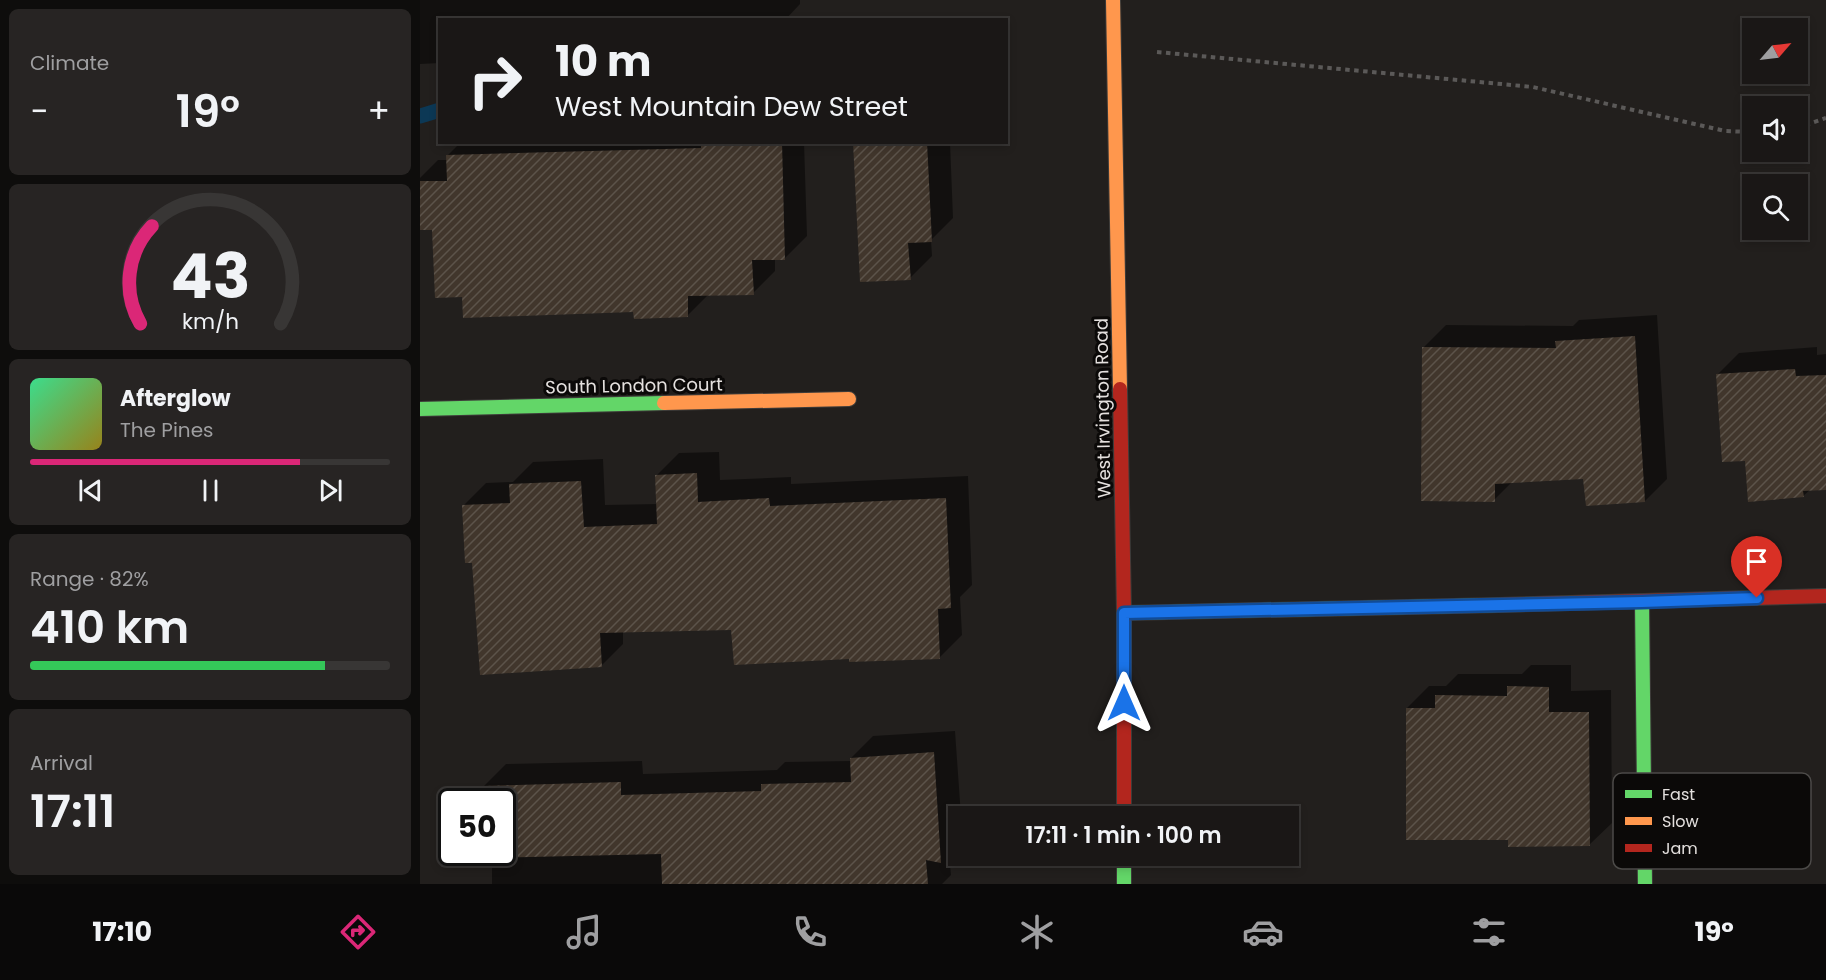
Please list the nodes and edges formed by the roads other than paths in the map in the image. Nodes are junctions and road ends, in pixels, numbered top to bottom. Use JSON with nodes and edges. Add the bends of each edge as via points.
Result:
{"nodes":[{"id":1,"x":1113,"y":0,"type":"edge"},
{"id":2,"x":849,"y":399,"type":"dead end"},
{"id":3,"x":420,"y":409,"type":"edge"},
{"id":4,"x":1826,"y":596,"type":"edge"},
{"id":5,"x":1642,"y":602,"type":"junction"},
{"id":6,"x":1124,"y":613,"type":"junction"},
{"id":7,"x":1644,"y":773,"type":"edge"},
{"id":8,"x":1124,"y":806,"type":"edge"},
{"id":9,"x":1124,"y":866,"type":"edge"},
{"id":10,"x":1645,"y":869,"type":"edge"},
{"id":11,"x":1124,"y":884,"type":"edge"},
{"id":12,"x":1645,"y":884,"type":"edge"}],
"edges":[{"from":1,"to":6,"type":"street","name":"West Irvington Road"},
{"from":2,"to":3,"type":"street","name":"South London Court"},
{"from":4,"to":5,"type":"street"},
{"from":5,"to":6,"type":"street"},
{"from":5,"to":7,"type":"street"},
{"from":6,"to":8,"type":"street","name":"West Irvington Road"},
{"from":9,"to":11,"type":"street"},
{"from":10,"to":12,"type":"street"}]}
